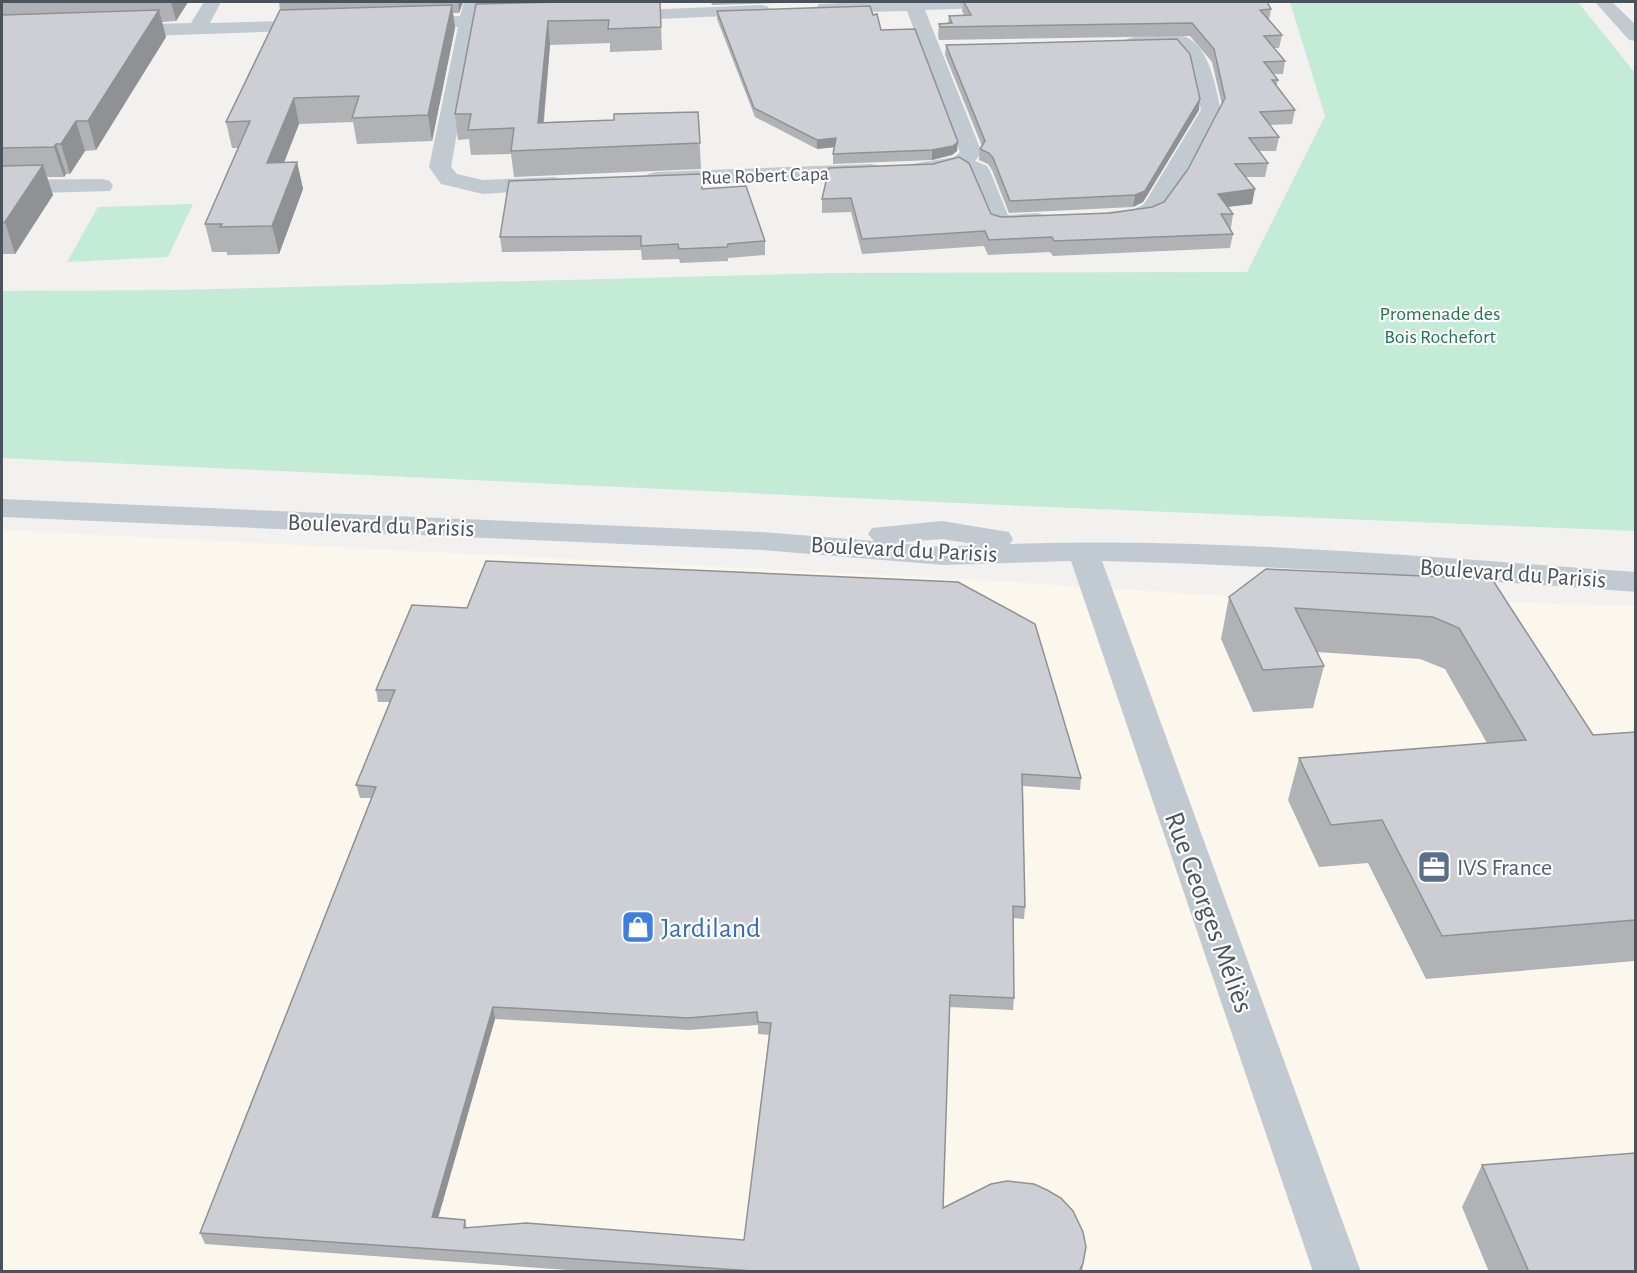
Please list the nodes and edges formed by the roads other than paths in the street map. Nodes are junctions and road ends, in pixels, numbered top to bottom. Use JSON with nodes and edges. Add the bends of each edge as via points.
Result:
{"nodes":[{"id":1,"x":212,"y":2,"type":"edge"},
{"id":2,"x":1015,"y":2,"type":"edge"},
{"id":3,"x":1604,"y":2,"type":"edge"},
{"id":4,"x":1626,"y":2,"type":"edge"},
{"id":5,"x":914,"y":3,"type":"edge"},
{"id":6,"x":257,"y":8,"type":"dead end"},
{"id":7,"x":801,"y":9,"type":"edge"},
{"id":8,"x":778,"y":10,"type":"edge"},
{"id":9,"x":470,"y":11,"type":"edge"},
{"id":10,"x":1635,"y":12,"type":"edge"},
{"id":11,"x":595,"y":16,"type":"edge"},
{"id":12,"x":538,"y":18,"type":"edge"},
{"id":13,"x":394,"y":23,"type":"edge"},
{"id":14,"x":334,"y":25,"type":"edge"},
{"id":15,"x":248,"y":27,"type":"junction"},
{"id":16,"x":197,"y":29,"type":"junction"},
{"id":17,"x":104,"y":32,"type":"edge"},
{"id":18,"x":1635,"y":36,"type":"edge"},
{"id":19,"x":1110,"y":43,"type":"edge"},
{"id":20,"x":931,"y":48,"type":"junction"},
{"id":21,"x":955,"y":48,"type":"edge"},
{"id":22,"x":970,"y":167,"type":"junction"},
{"id":23,"x":632,"y":180,"type":"edge"},
{"id":24,"x":575,"y":183,"type":"edge"},
{"id":25,"x":102,"y":186,"type":"dead end"},
{"id":26,"x":2,"y":188,"type":"edge"},
{"id":27,"x":1090,"y":218,"type":"edge"},
{"id":28,"x":1054,"y":219,"type":"edge"},
{"id":29,"x":2,"y":508,"type":"edge"},
{"id":30,"x":1083,"y":551,"type":"junction"},
{"id":31,"x":1390,"y":564,"type":"junction"},
{"id":32,"x":1635,"y":564,"type":"edge"},
{"id":33,"x":1635,"y":582,"type":"edge"},
{"id":34,"x":1337,"y":1272,"type":"edge"}],
"edges":[{"from":1,"to":16,"type":"street"},
{"from":2,"to":5,"type":"street"},
{"from":3,"to":18,"type":"street"},
{"from":4,"to":10,"type":"street"},
{"from":5,"to":7,"type":"street"},
{"from":5,"to":20,"type":"street"},
{"from":6,"to":15,"type":"street"},
{"from":8,"to":11,"type":"street"},
{"from":9,"to":12,"type":"street"},
{"from":9,"to":13,"type":"street"},
{"from":9,"to":24,"type":"street","via":[[440,167],[449,179],[483,187]]},
{"from":14,"to":15,"type":"street"},
{"from":15,"to":16,"type":"street"},
{"from":16,"to":17,"type":"street"},
{"from":19,"to":27,"type":"street","via":[[1181,41],[1200,62],[1211,110],[1153,209],[1138,216]]},
{"from":20,"to":21,"type":"street"},
{"from":20,"to":22,"type":"street","via":[[971,153]]},
{"from":22,"to":23,"type":"street","name":"Rue Robert Capa"},
{"from":22,"to":28,"type":"street","via":[[1000,222]]},
{"from":25,"to":26,"type":"street"},
{"from":29,"to":30,"type":"street","name":"Boulevard du Parisis","via":[[761,542],[943,556]]},
{"from":30,"to":31,"type":"street","name":"Boulevard du Parisis"},
{"from":30,"to":34,"type":"street","name":"Rue Georges Méliès"},
{"from":31,"to":32,"type":"street","name":"Boulevard du Parisis"},
{"from":31,"to":33,"type":"street","name":"Boulevard du Parisis"}]}
